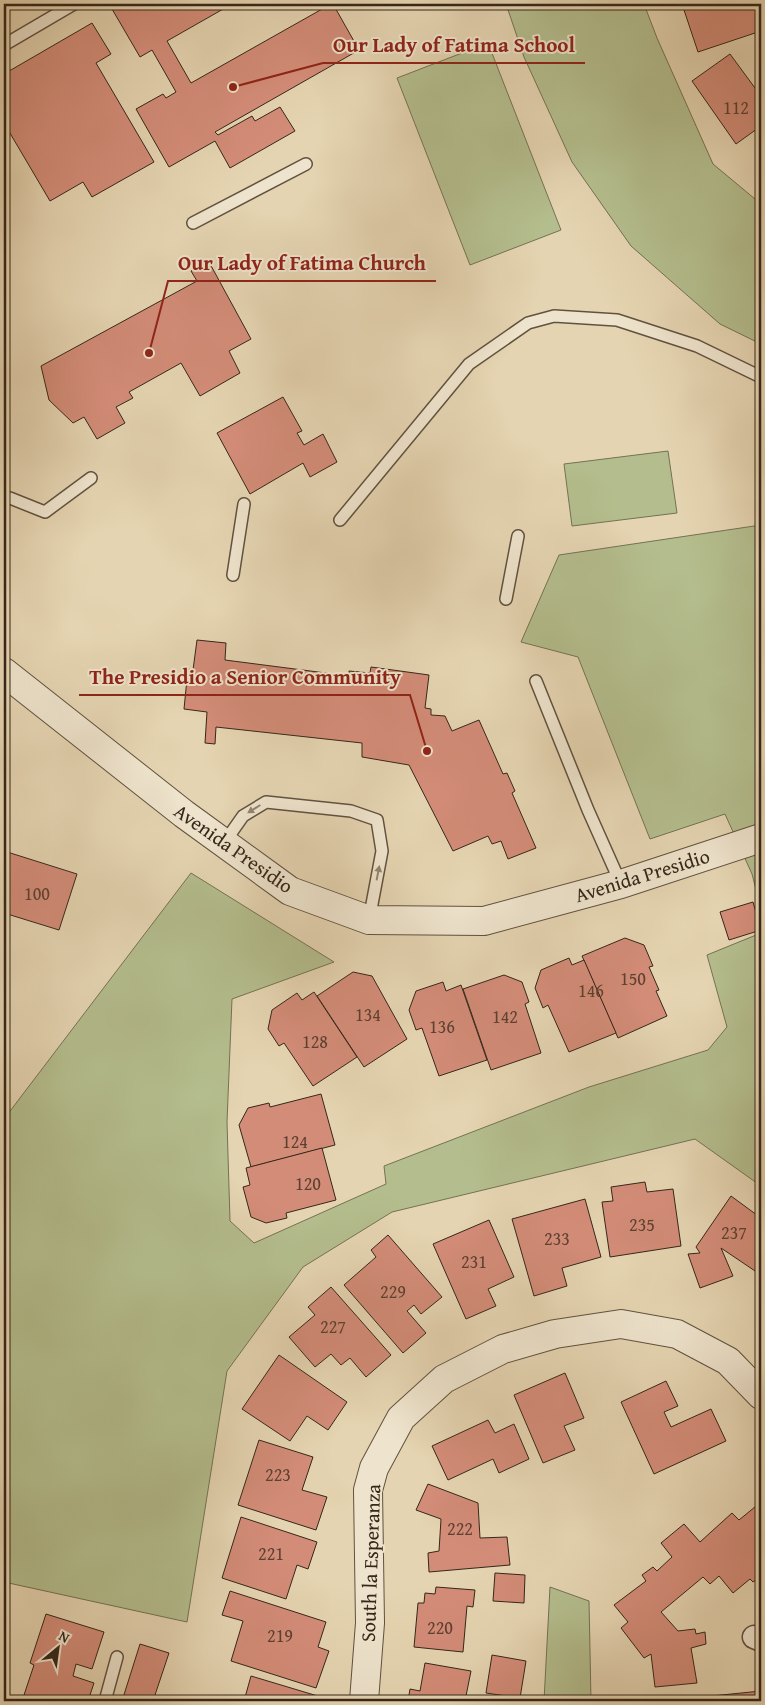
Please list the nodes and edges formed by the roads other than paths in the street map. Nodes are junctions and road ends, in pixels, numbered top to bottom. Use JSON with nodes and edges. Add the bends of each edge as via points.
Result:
{"nodes":[{"id":1,"x":74,"y":4,"type":"edge"},
{"id":2,"x":4,"y":45,"type":"edge"},
{"id":3,"x":306,"y":164,"type":"dead end"},
{"id":4,"x":193,"y":223,"type":"dead end"},
{"id":5,"x":761,"y":377,"type":"edge"},
{"id":6,"x":91,"y":478,"type":"dead end"},
{"id":7,"x":10,"y":498,"type":"dead end"},
{"id":8,"x":244,"y":504,"type":"dead end"},
{"id":9,"x":340,"y":520,"type":"dead end"},
{"id":10,"x":518,"y":536,"type":"dead end"},
{"id":11,"x":234,"y":575,"type":"dead end"},
{"id":12,"x":506,"y":600,"type":"dead end"},
{"id":13,"x":4,"y":672,"type":"edge"},
{"id":14,"x":536,"y":681,"type":"dead end"},
{"id":15,"x":761,"y":838,"type":"edge"},
{"id":16,"x":224,"y":843,"type":"junction"},
{"id":17,"x":620,"y":884,"type":"junction"},
{"id":18,"x":369,"y":920,"type":"junction"},
{"id":19,"x":761,"y":1395,"type":"edge"},
{"id":20,"x":116,"y":1657,"type":"dead end"},
{"id":21,"x":105,"y":1701,"type":"edge"},
{"id":22,"x":364,"y":1701,"type":"edge"}],
"edges":[{"from":1,"to":2,"type":"lane"},
{"from":3,"to":4,"type":"lane"},
{"from":5,"to":9,"type":"lane","via":[[697,346],[617,320],[554,316],[528,324],[469,364]]},
{"from":6,"to":7,"type":"lane","via":[[45,512]]},
{"from":8,"to":11,"type":"lane"},
{"from":10,"to":12,"type":"lane"},
{"from":13,"to":16,"type":"street","name":"Avenida Presidio"},
{"from":14,"to":17,"type":"lane"},
{"from":15,"to":17,"type":"street","name":"Avenida Presidio"},
{"from":16,"to":18,"type":"street","name":"Avenida Presidio","via":[[290,891]]},
{"from":18,"to":16,"type":"lane","one_way":true,"via":[[382,851],[377,820],[351,810],[266,802],[243,816]]},
{"from":17,"to":18,"type":"street","name":"Avenida Presidio","via":[[484,920]]},
{"from":19,"to":22,"type":"street","name":"South la Esperanza","via":[[728,1361],[677,1334],[621,1324],[555,1334],[504,1350],[444,1379],[401,1418],[374,1468],[368,1490],[370,1624]]},
{"from":20,"to":21,"type":"lane"}]}
